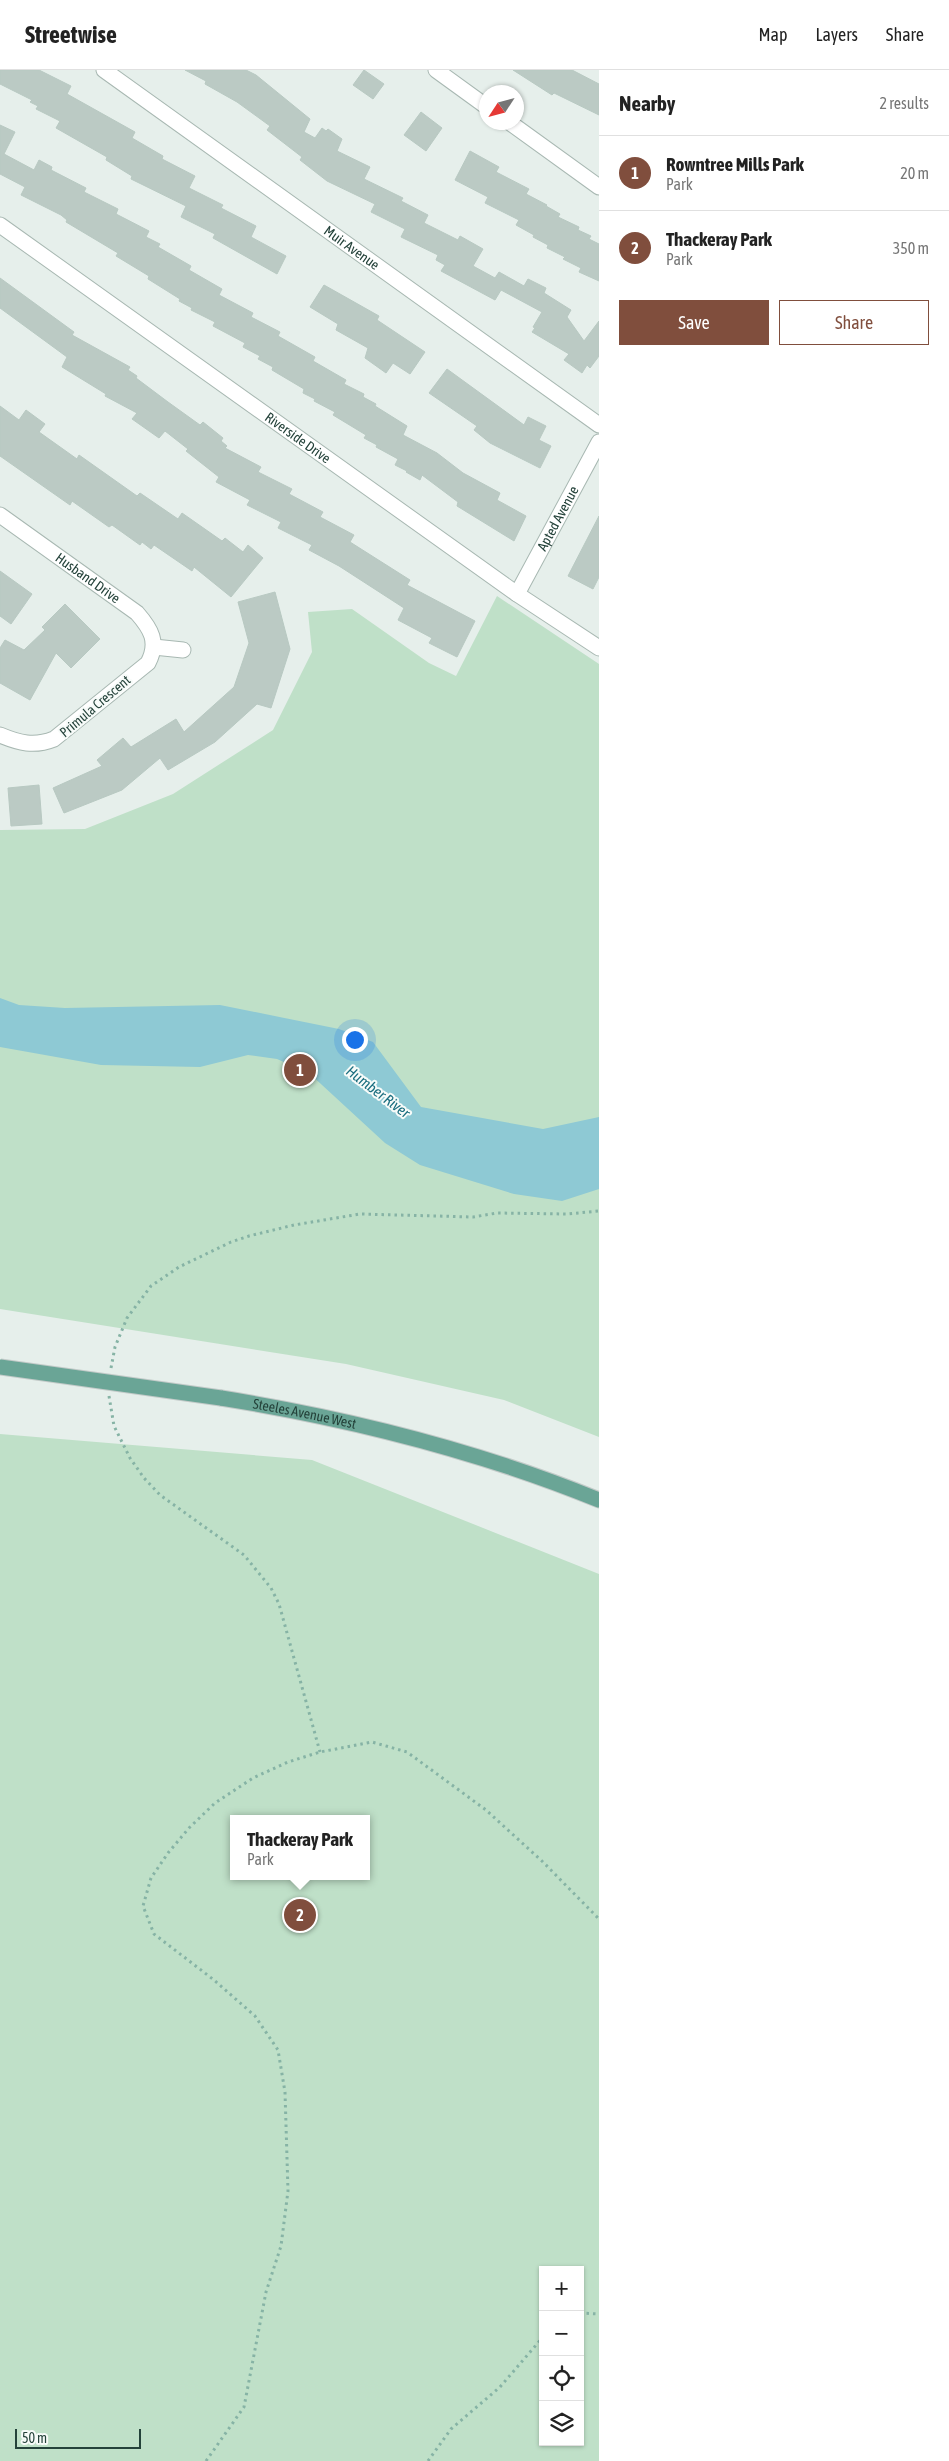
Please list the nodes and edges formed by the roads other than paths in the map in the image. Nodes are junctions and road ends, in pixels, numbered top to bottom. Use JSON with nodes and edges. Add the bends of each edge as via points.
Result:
{"nodes":[{"id":1,"x":104,"y":70,"type":"edge"},
{"id":2,"x":436,"y":70,"type":"edge"},
{"id":3,"x":479,"y":102,"type":"edge"},
{"id":4,"x":520,"y":130,"type":"edge"},
{"id":5,"x":599,"y":187,"type":"edge"},
{"id":6,"x":0,"y":225,"type":"edge"},
{"id":7,"x":599,"y":425,"type":"edge"},
{"id":8,"x":599,"y":442,"type":"edge"},
{"id":9,"x":594,"y":464,"type":"edge"},
{"id":10,"x":0,"y":515,"type":"edge"},
{"id":11,"x":517,"y":594,"type":"junction"},
{"id":12,"x":599,"y":648,"type":"edge"},
{"id":13,"x":154,"y":650,"type":"junction"},
{"id":14,"x":183,"y":650,"type":"dead end"},
{"id":15,"x":0,"y":735,"type":"edge"},
{"id":16,"x":0,"y":1367,"type":"edge"},
{"id":17,"x":599,"y":1500,"type":"edge"}],
"edges":[{"from":1,"to":7,"type":"street","name":"Muir Avenue"},
{"from":2,"to":3,"type":"street"},
{"from":4,"to":5,"type":"street"},
{"from":6,"to":11,"type":"street","name":"Riverside Drive"},
{"from":8,"to":9,"type":"street","name":"Apted Avenue"},
{"from":9,"to":11,"type":"street","name":"Apted Avenue"},
{"from":10,"to":13,"type":"street","name":"Husband Drive","via":[[137,613],[150,628]]},
{"from":11,"to":12,"type":"street","name":"Riverside Drive"},
{"from":13,"to":14,"type":"street"},
{"from":13,"to":15,"type":"street","name":"Primula Crescent","via":[[148,662],[54,739],[26,744]]},
{"from":16,"to":17,"type":"main road","name":"Steeles Avenue West","bridge":true,"via":[[221,1398],[373,1427],[462,1451]]}]}
